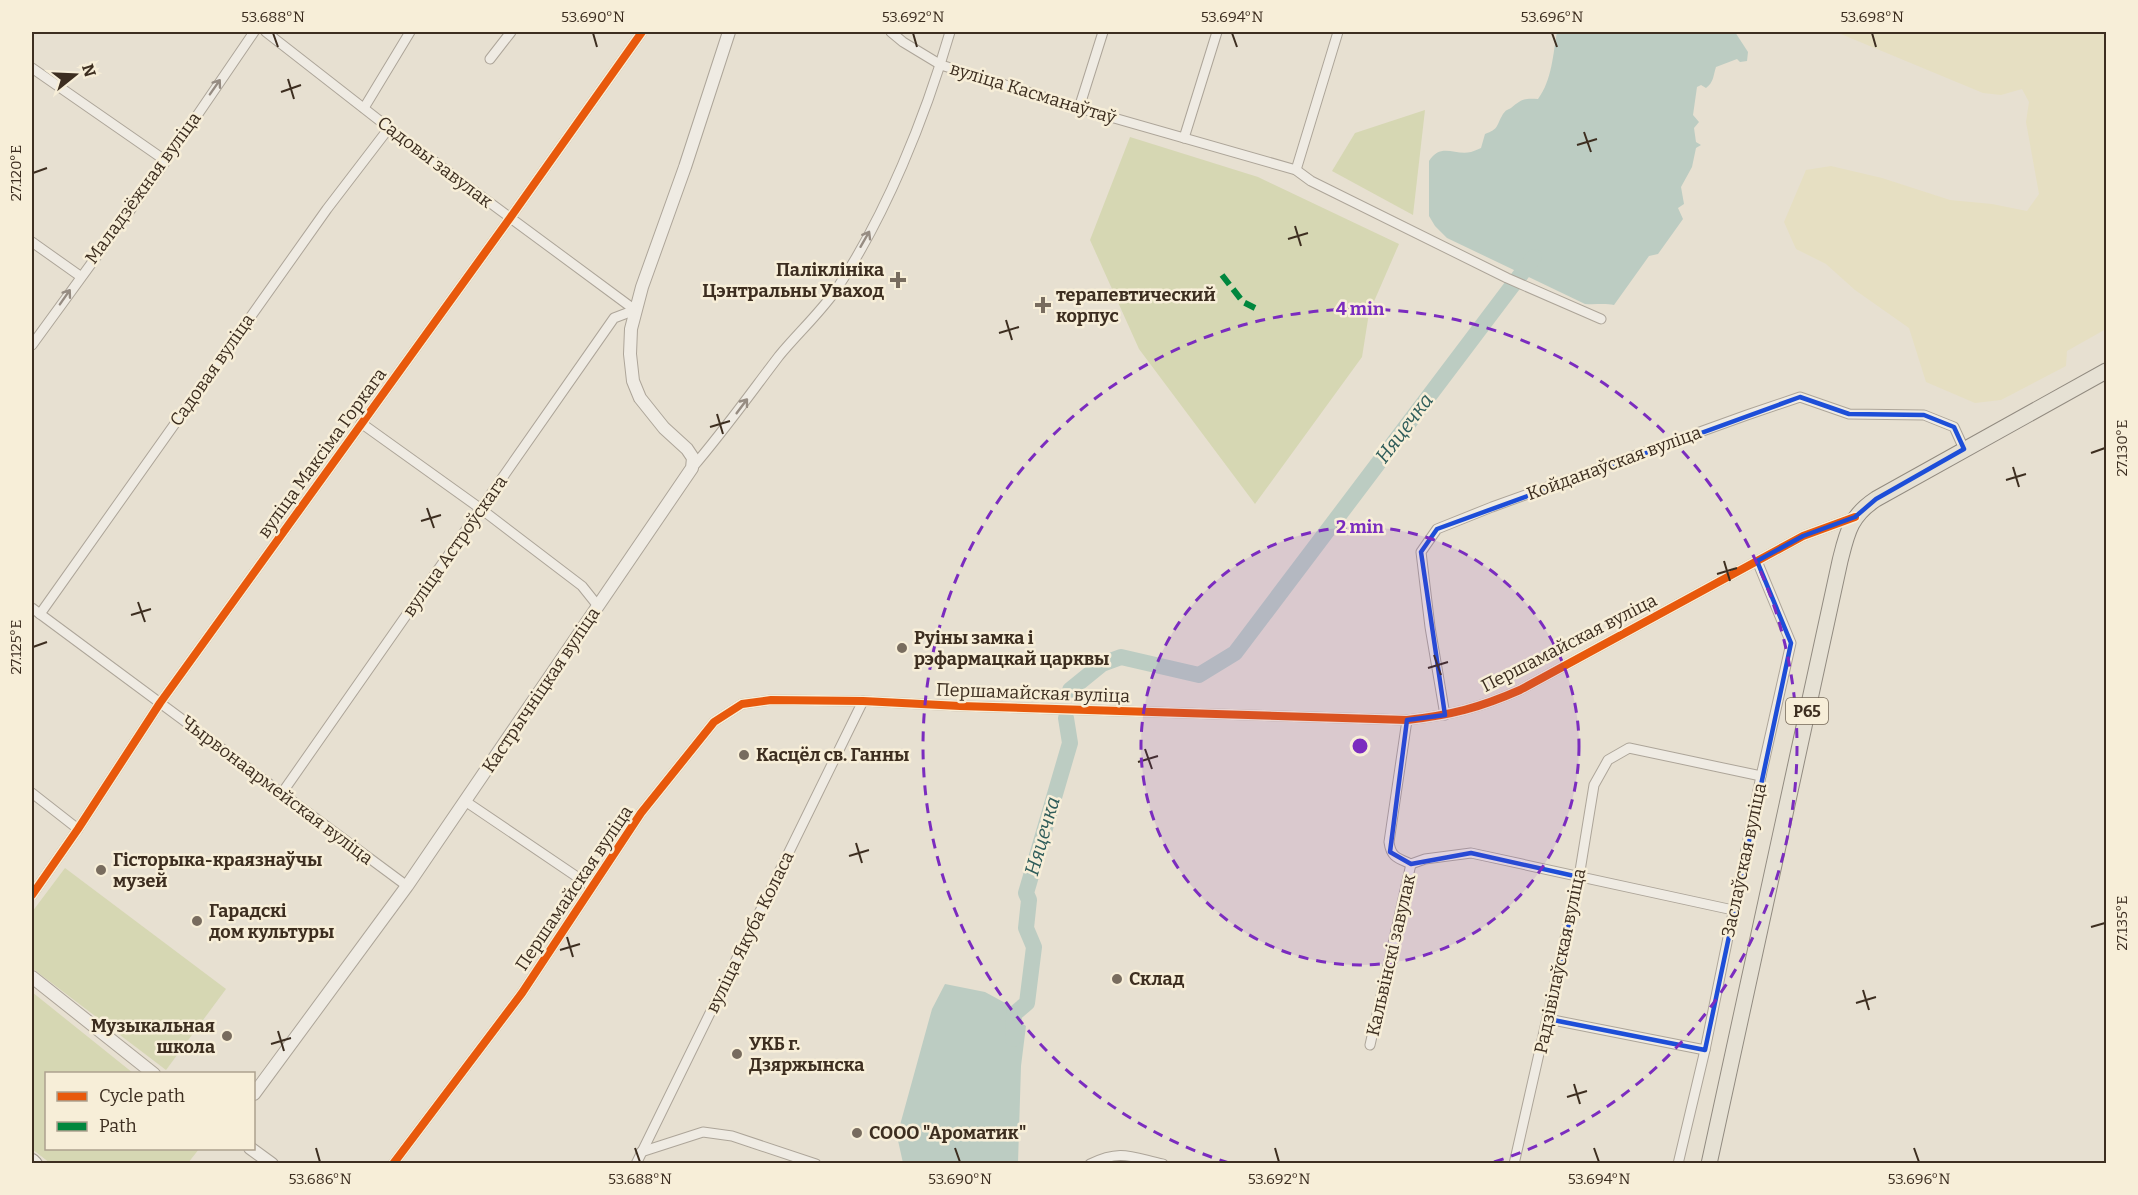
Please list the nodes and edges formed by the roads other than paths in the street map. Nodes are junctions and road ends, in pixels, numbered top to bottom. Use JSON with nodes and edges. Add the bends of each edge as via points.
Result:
{"nodes":[{"id":1,"x":254,"y":32,"type":"edge"},
{"id":2,"x":266,"y":32,"type":"edge"},
{"id":3,"x":410,"y":32,"type":"edge"},
{"id":4,"x":511,"y":32,"type":"edge"},
{"id":5,"x":642,"y":32,"type":"edge"},
{"id":6,"x":729,"y":32,"type":"edge"},
{"id":7,"x":891,"y":32,"type":"edge"},
{"id":8,"x":950,"y":32,"type":"edge"},
{"id":9,"x":1103,"y":32,"type":"edge"},
{"id":10,"x":1217,"y":32,"type":"edge"},
{"id":11,"x":1338,"y":32,"type":"edge"},
{"id":12,"x":490,"y":59,"type":"dead end"},
{"id":13,"x":940,"y":65,"type":"junction"},
{"id":14,"x":32,"y":68,"type":"edge"},
{"id":15,"x":364,"y":108,"type":"junction"},
{"id":16,"x":1078,"y":108,"type":"junction"},
{"id":17,"x":389,"y":128,"type":"junction"},
{"id":18,"x":1184,"y":138,"type":"junction"},
{"id":19,"x":165,"y":160,"type":"junction"},
{"id":20,"x":1296,"y":170,"type":"junction"},
{"id":21,"x":510,"y":218,"type":"junction"},
{"id":22,"x":32,"y":242,"type":"edge"},
{"id":23,"x":80,"y":276,"type":"junction"},
{"id":24,"x":636,"y":310,"type":"junction"},
{"id":25,"x":1601,"y":319,"type":"dead end"},
{"id":26,"x":32,"y":345,"type":"edge"},
{"id":27,"x":2106,"y":371,"type":"edge"},
{"id":28,"x":361,"y":423,"type":"junction"},
{"id":29,"x":1964,"y":449,"type":"junction"},
{"id":30,"x":692,"y":468,"type":"junction"},
{"id":31,"x":481,"y":509,"type":"junction"},
{"id":32,"x":1855,"y":517,"type":"junction"},
{"id":33,"x":1757,"y":561,"type":"junction"},
{"id":34,"x":598,"y":606,"type":"junction"},
{"id":35,"x":36,"y":611,"type":"edge"},
{"id":36,"x":863,"y":701,"type":"junction"},
{"id":37,"x":160,"y":703,"type":"junction"},
{"id":38,"x":1445,"y":715,"type":"junction"},
{"id":39,"x":1407,"y":720,"type":"junction"},
{"id":40,"x":1761,"y":776,"type":"junction"},
{"id":41,"x":32,"y":793,"type":"edge"},
{"id":42,"x":282,"y":793,"type":"junction"},
{"id":43,"x":465,"y":801,"type":"junction"},
{"id":44,"x":78,"y":829,"type":"junction"},
{"id":45,"x":1411,"y":864,"type":"junction"},
{"id":46,"x":1580,"y":877,"type":"junction"},
{"id":47,"x":407,"y":886,"type":"junction"},
{"id":48,"x":592,"y":887,"type":"junction"},
{"id":49,"x":32,"y":895,"type":"edge"},
{"id":50,"x":1733,"y":910,"type":"junction"},
{"id":51,"x":32,"y":977,"type":"edge"},
{"id":52,"x":1548,"y":1019,"type":"junction"},
{"id":53,"x":1370,"y":1045,"type":"dead end"},
{"id":54,"x":1705,"y":1050,"type":"junction"},
{"id":55,"x":151,"y":1072,"type":"edge"},
{"id":56,"x":255,"y":1094,"type":"edge"},
{"id":57,"x":251,"y":1150,"type":"edge"},
{"id":58,"x":641,"y":1152,"type":"junction"},
{"id":59,"x":32,"y":1161,"type":"edge"},
{"id":60,"x":35,"y":1164,"type":"edge"},
{"id":61,"x":272,"y":1164,"type":"edge"},
{"id":62,"x":393,"y":1164,"type":"edge"},
{"id":63,"x":636,"y":1164,"type":"edge"},
{"id":64,"x":816,"y":1164,"type":"edge"},
{"id":65,"x":1090,"y":1164,"type":"edge"},
{"id":66,"x":1163,"y":1164,"type":"edge"},
{"id":67,"x":1514,"y":1164,"type":"edge"},
{"id":68,"x":1678,"y":1164,"type":"edge"},
{"id":69,"x":1709,"y":1164,"type":"edge"}],
"edges":[{"from":19,"to":1,"type":"street","name":"Маладзёжная вуліца","one_way":true},
{"from":2,"to":15,"type":"street","name":"Садовы завулак"},
{"from":3,"to":15,"type":"street"},
{"from":4,"to":12,"type":"street"},
{"from":5,"to":21,"type":"street","name":"вуліца Максіма Горкага"},
{"from":6,"to":24,"type":"street"},
{"from":7,"to":13,"type":"street","name":"вуліца Касманаўтаў"},
{"from":8,"to":13,"type":"street","name":"Кастрычніцкая вуліца"},
{"from":9,"to":16,"type":"street"},
{"from":10,"to":18,"type":"street"},
{"from":11,"to":20,"type":"street"},
{"from":13,"to":16,"type":"street","name":"вуліца Касманаўтаў"},
{"from":30,"to":13,"type":"street","name":"Кастрычніцкая вуліца","one_way":true,"via":[[836,290],[893,186]]},
{"from":14,"to":19,"type":"street"},
{"from":15,"to":17,"type":"street","name":"Садовы завулак"},
{"from":16,"to":18,"type":"street","name":"вуліца Касманаўтаў"},
{"from":17,"to":21,"type":"street","name":"Садовы завулак"},
{"from":17,"to":35,"type":"street","name":"Садовая вуліца"},
{"from":18,"to":20,"type":"street","name":"вуліца Касманаўтаў"},
{"from":19,"to":23,"type":"street","name":"Маладзёжная вуліца"},
{"from":20,"to":25,"type":"street","name":"вуліца Касманаўтаў","via":[[1507,278]]},
{"from":21,"to":24,"type":"street","name":"Садовы завулак"},
{"from":21,"to":28,"type":"street","name":"вуліца Максіма Горкага"},
{"from":22,"to":23,"type":"street"},
{"from":26,"to":23,"type":"street","name":"Маладзёжная вуліца","one_way":true},
{"from":24,"to":30,"type":"street","via":[[631,329],[633,381],[649,410],[687,449],[693,458]]},
{"from":24,"to":31,"type":"street","name":"вуліца Астроўскага","via":[[614,318]]},
{"from":27,"to":29,"type":"main road","number":"Р65"},
{"from":28,"to":31,"type":"street"},
{"from":28,"to":37,"type":"street","name":"вуліца Максіма Горкага"},
{"from":29,"to":32,"type":"main road","number":"Р65","via":[[1876,499]]},
{"from":29,"to":38,"type":"street","name":"Койданаўская вуліца","via":[[1954,427],[1924,415],[1849,414],[1800,398],[1437,529],[1421,552]]},
{"from":30,"to":34,"type":"street","name":"Кастрычніцкая вуліца"},
{"from":31,"to":34,"type":"street","via":[[582,586]]},
{"from":31,"to":42,"type":"street","name":"вуліца Астроўскага"},
{"from":32,"to":33,"type":"street","name":"Першамайская вуліца","via":[[1803,536]]},
{"from":32,"to":69,"type":"main road","number":"Р65","via":[[1840,561]]},
{"from":33,"to":38,"type":"street","name":"Першамайская вуліца","via":[[1520,690]]},
{"from":33,"to":40,"type":"street","name":"Заслаўская вуліца","via":[[1791,643]]},
{"from":34,"to":43,"type":"street","name":"Кастрычніцкая вуліца"},
{"from":35,"to":37,"type":"street","name":"Чырвонаармейская вуліца"},
{"from":36,"to":39,"type":"street","name":"Першамайская вуліца"},
{"from":36,"to":48,"type":"street","name":"Першамайская вуліца","via":[[771,700],[742,704],[727,713],[714,722],[641,813]]},
{"from":36,"to":58,"type":"street","name":"вуліца Якуба Коласа"},
{"from":37,"to":42,"type":"street","name":"Чырвонаармейская вуліца"},
{"from":37,"to":44,"type":"street","name":"вуліца Максіма Горкага"},
{"from":38,"to":39,"type":"street","name":"Першамайская вуліца"},
{"from":39,"to":45,"type":"street","via":[[1389,842],[1390,852]]},
{"from":40,"to":46,"type":"street","name":"Радзівілаўская вуліца","via":[[1629,748],[1608,760],[1594,784]]},
{"from":40,"to":50,"type":"street","name":"Заслаўская вуліца"},
{"from":41,"to":44,"type":"street"},
{"from":42,"to":47,"type":"street","name":"Чырвонаармейская вуліца"},
{"from":43,"to":47,"type":"street","name":"Кастрычніцкая вуліца"},
{"from":43,"to":48,"type":"street"},
{"from":44,"to":49,"type":"street","name":"вуліца Максіма Горкага"},
{"from":45,"to":46,"type":"street","via":[[1471,853]]},
{"from":45,"to":53,"type":"street","name":"Кальвінскі завулак"},
{"from":46,"to":50,"type":"street"},
{"from":46,"to":52,"type":"street","name":"Радзівілаўская вуліца"},
{"from":47,"to":56,"type":"street","name":"Кастрычніцкая вуліца"},
{"from":48,"to":62,"type":"street","name":"Першамайская вуліца","via":[[522,993]]},
{"from":50,"to":54,"type":"street","name":"Заслаўская вуліца"},
{"from":51,"to":55,"type":"street"},
{"from":52,"to":54,"type":"street"},
{"from":52,"to":67,"type":"street","name":"Радзівілаўская вуліца"},
{"from":54,"to":68,"type":"street","name":"Заслаўская вуліца"},
{"from":57,"to":61,"type":"street"},
{"from":58,"to":63,"type":"street","name":"вуліца Якуба Коласа"},
{"from":58,"to":64,"type":"street","via":[[703,1131],[732,1136]]},
{"from":59,"to":60,"type":"main road"},
{"from":65,"to":66,"type":"street","via":[[1117,1154]]}]}
